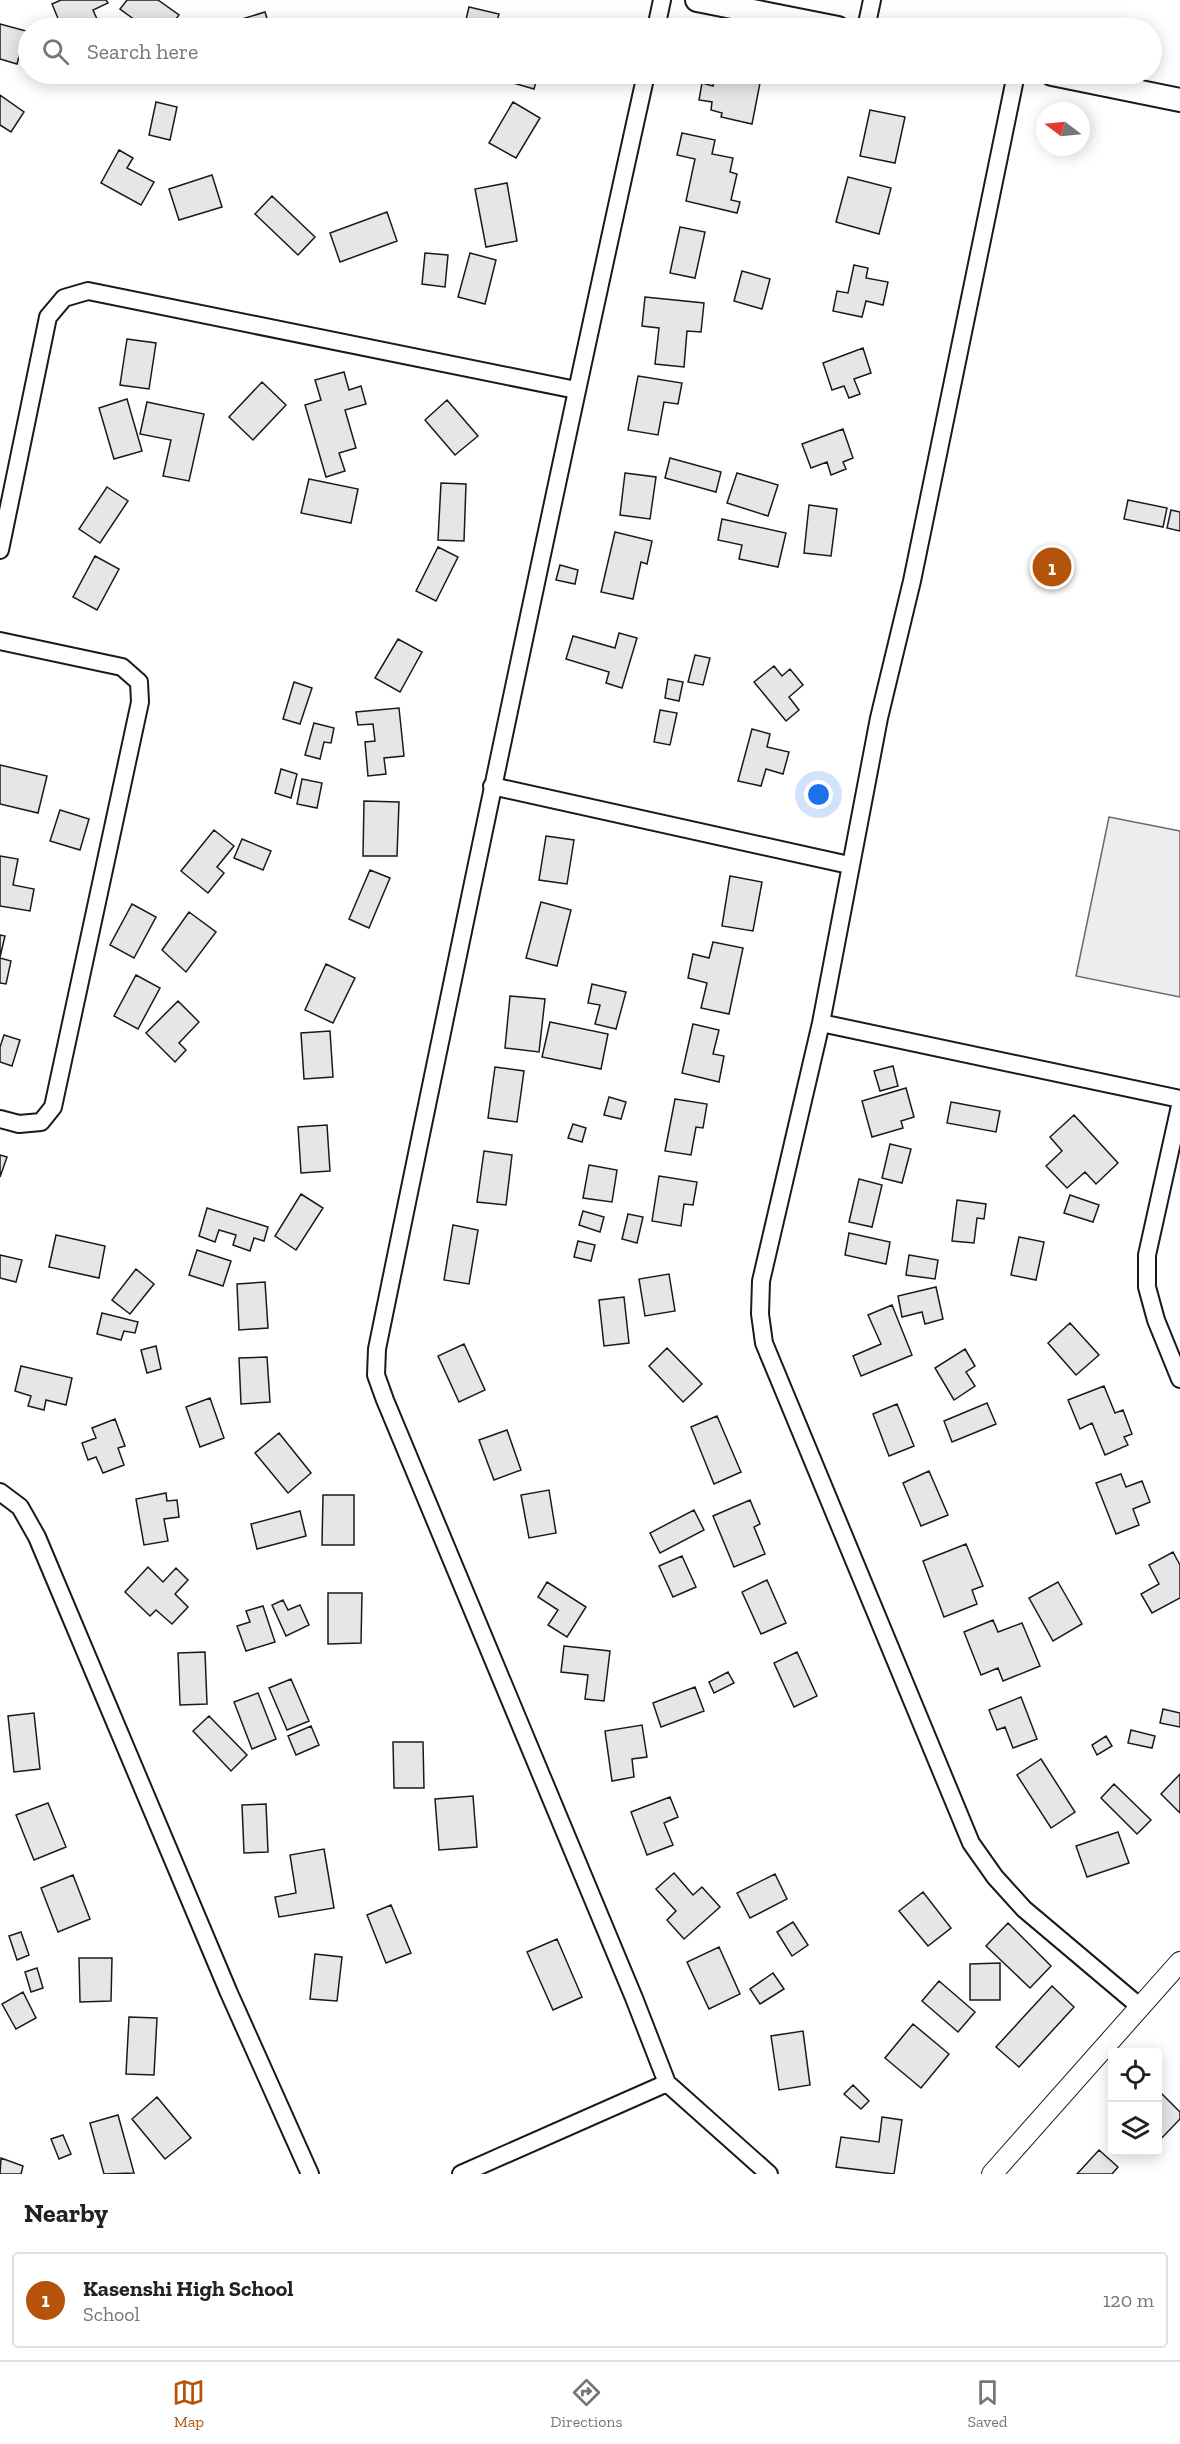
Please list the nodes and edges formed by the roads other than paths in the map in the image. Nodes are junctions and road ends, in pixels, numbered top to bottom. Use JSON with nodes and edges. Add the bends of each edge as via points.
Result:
{"nodes":[{"id":1,"x":662,"y":0,"type":"edge"},
{"id":2,"x":697,"y":0,"type":"edge"},
{"id":3,"x":872,"y":0,"type":"edge"},
{"id":4,"x":658,"y":18,"type":"edge"},
{"id":5,"x":788,"y":18,"type":"edge"},
{"id":6,"x":868,"y":18,"type":"edge"},
{"id":7,"x":644,"y":84,"type":"edge"},
{"id":8,"x":1014,"y":84,"type":"edge"},
{"id":9,"x":1101,"y":84,"type":"edge"},
{"id":10,"x":1180,"y":100,"type":"edge"},
{"id":11,"x":576,"y":390,"type":"junction"},
{"id":12,"x":0,"y":550,"type":"edge"},
{"id":13,"x":0,"y":641,"type":"edge"},
{"id":14,"x":492,"y":786,"type":"junction"},
{"id":15,"x":849,"y":866,"type":"junction"},
{"id":16,"x":820,"y":1023,"type":"junction"},
{"id":17,"x":1180,"y":1099,"type":"edge"},
{"id":18,"x":1180,"y":1106,"type":"edge"},
{"id":19,"x":0,"y":1119,"type":"edge"},
{"id":20,"x":1180,"y":1379,"type":"edge"},
{"id":21,"x":0,"y":1491,"type":"edge"},
{"id":22,"x":1180,"y":1962,"type":"edge"},
{"id":23,"x":1139,"y":2006,"type":"junction"},
{"id":24,"x":667,"y":2083,"type":"junction"},
{"id":25,"x":310,"y":2174,"type":"edge"},
{"id":26,"x":461,"y":2174,"type":"edge"},
{"id":27,"x":769,"y":2174,"type":"edge"},
{"id":28,"x":992,"y":2174,"type":"edge"}],
"edges":[{"from":1,"to":4,"type":"street"},
{"from":2,"to":5,"type":"main road"},
{"from":3,"to":6,"type":"street"},
{"from":7,"to":11,"type":"street"},
{"from":8,"to":15,"type":"street"},
{"from":9,"to":10,"type":"main road"},
{"from":11,"to":12,"type":"street","via":[[88,291],[64,298],[48,317]]},
{"from":11,"to":14,"type":"street"},
{"from":13,"to":19,"type":"street","via":[[122,667],[139,681],[140,702],[53,1107],[41,1122],[19,1124]]},
{"from":14,"to":15,"type":"street"},
{"from":14,"to":24,"type":"street","via":[[377,1349],[376,1375]]},
{"from":15,"to":16,"type":"street"},
{"from":16,"to":17,"type":"street"},
{"from":16,"to":23,"type":"street","via":[[761,1281],[764,1343],[971,1843],[1024,1909]]},
{"from":18,"to":20,"type":"street","via":[[1147,1255],[1147,1287]]},
{"from":21,"to":25,"type":"street","via":[[20,1508],[37,1537],[229,1993]]},
{"from":22,"to":23,"type":"street"},
{"from":23,"to":28,"type":"street"},
{"from":24,"to":26,"type":"street"},
{"from":24,"to":27,"type":"street"}]}
